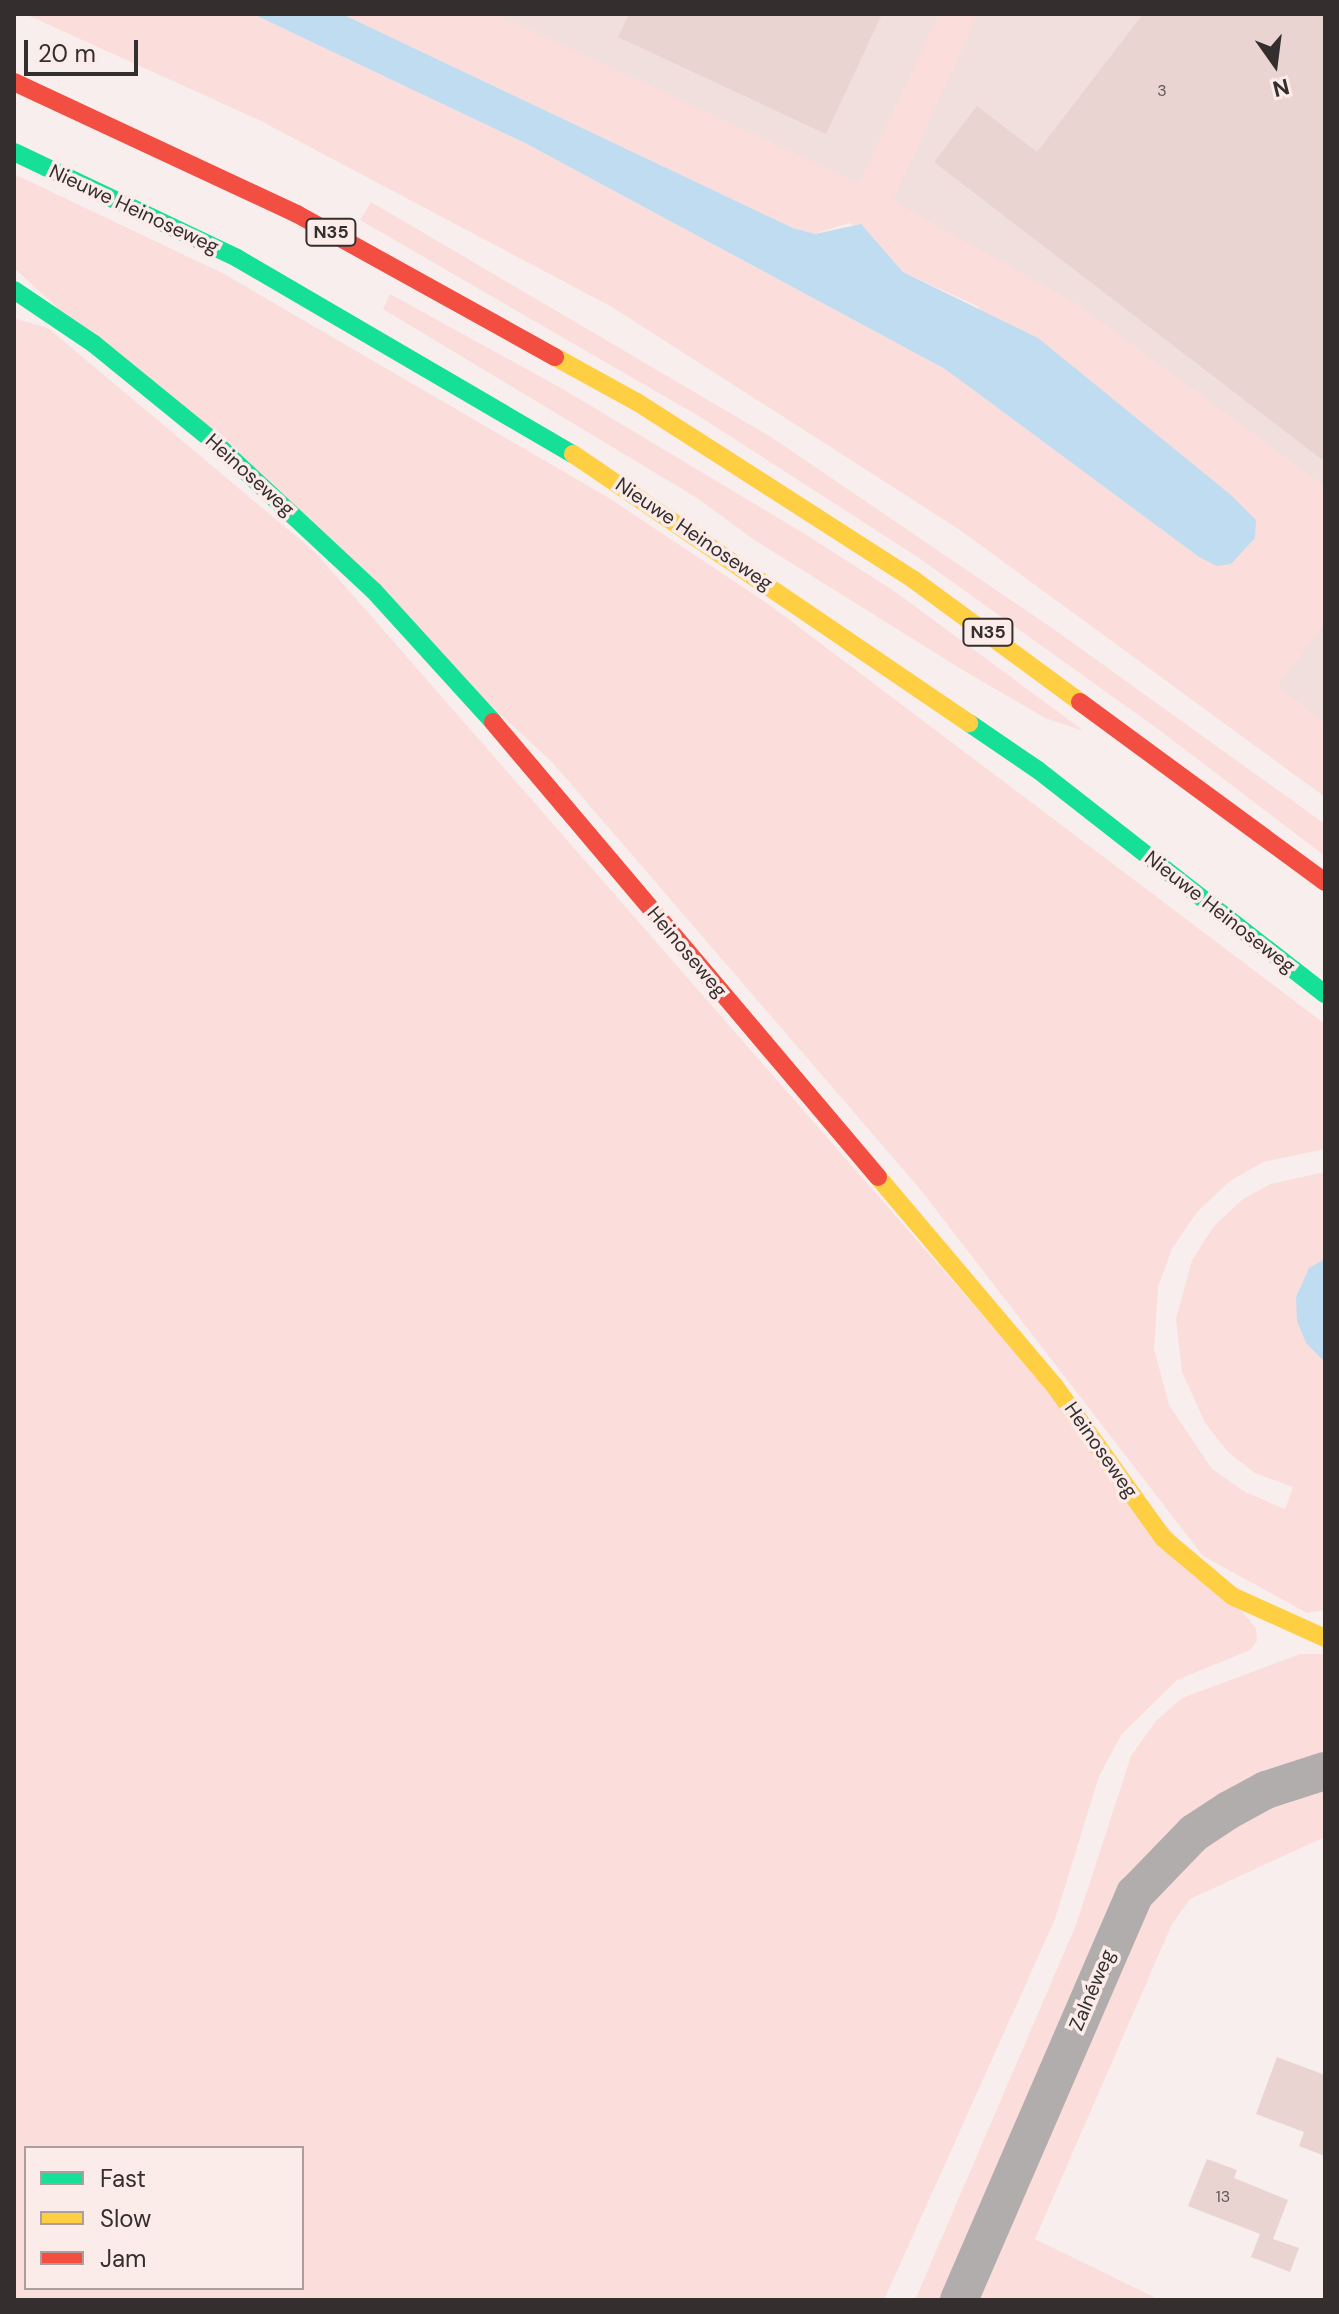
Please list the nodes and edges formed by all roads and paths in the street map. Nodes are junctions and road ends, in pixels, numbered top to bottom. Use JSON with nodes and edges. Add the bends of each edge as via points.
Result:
{"nodes":[{"id":1,"x":14,"y":82,"type":"edge"},
{"id":2,"x":14,"y":152,"type":"edge"},
{"id":3,"x":14,"y":290,"type":"edge"},
{"id":4,"x":1325,"y":882,"type":"edge"},
{"id":5,"x":1325,"y":994,"type":"edge"},
{"id":6,"x":1325,"y":1638,"type":"edge"},
{"id":7,"x":1325,"y":1771,"type":"edge"},
{"id":8,"x":959,"y":2300,"type":"edge"}],
"edges":[{"from":1,"to":4,"type":"main road","number":"N35","via":[[297,214],[637,402],[914,580]]},
{"from":2,"to":5,"type":"main road","name":"Nieuwe Heinoseweg","via":[[237,258],[593,465],[1015,754]]},
{"from":3,"to":6,"type":"main road","name":"Heinoseweg","via":[[94,344],[213,441],[374,591],[499,729],[1054,1385],[1163,1538],[1232,1596]]},
{"from":7,"to":8,"type":"street","name":"Zalnéweg","via":[[1266,1790],[1229,1810],[1194,1833],[1135,1894]]}]}
